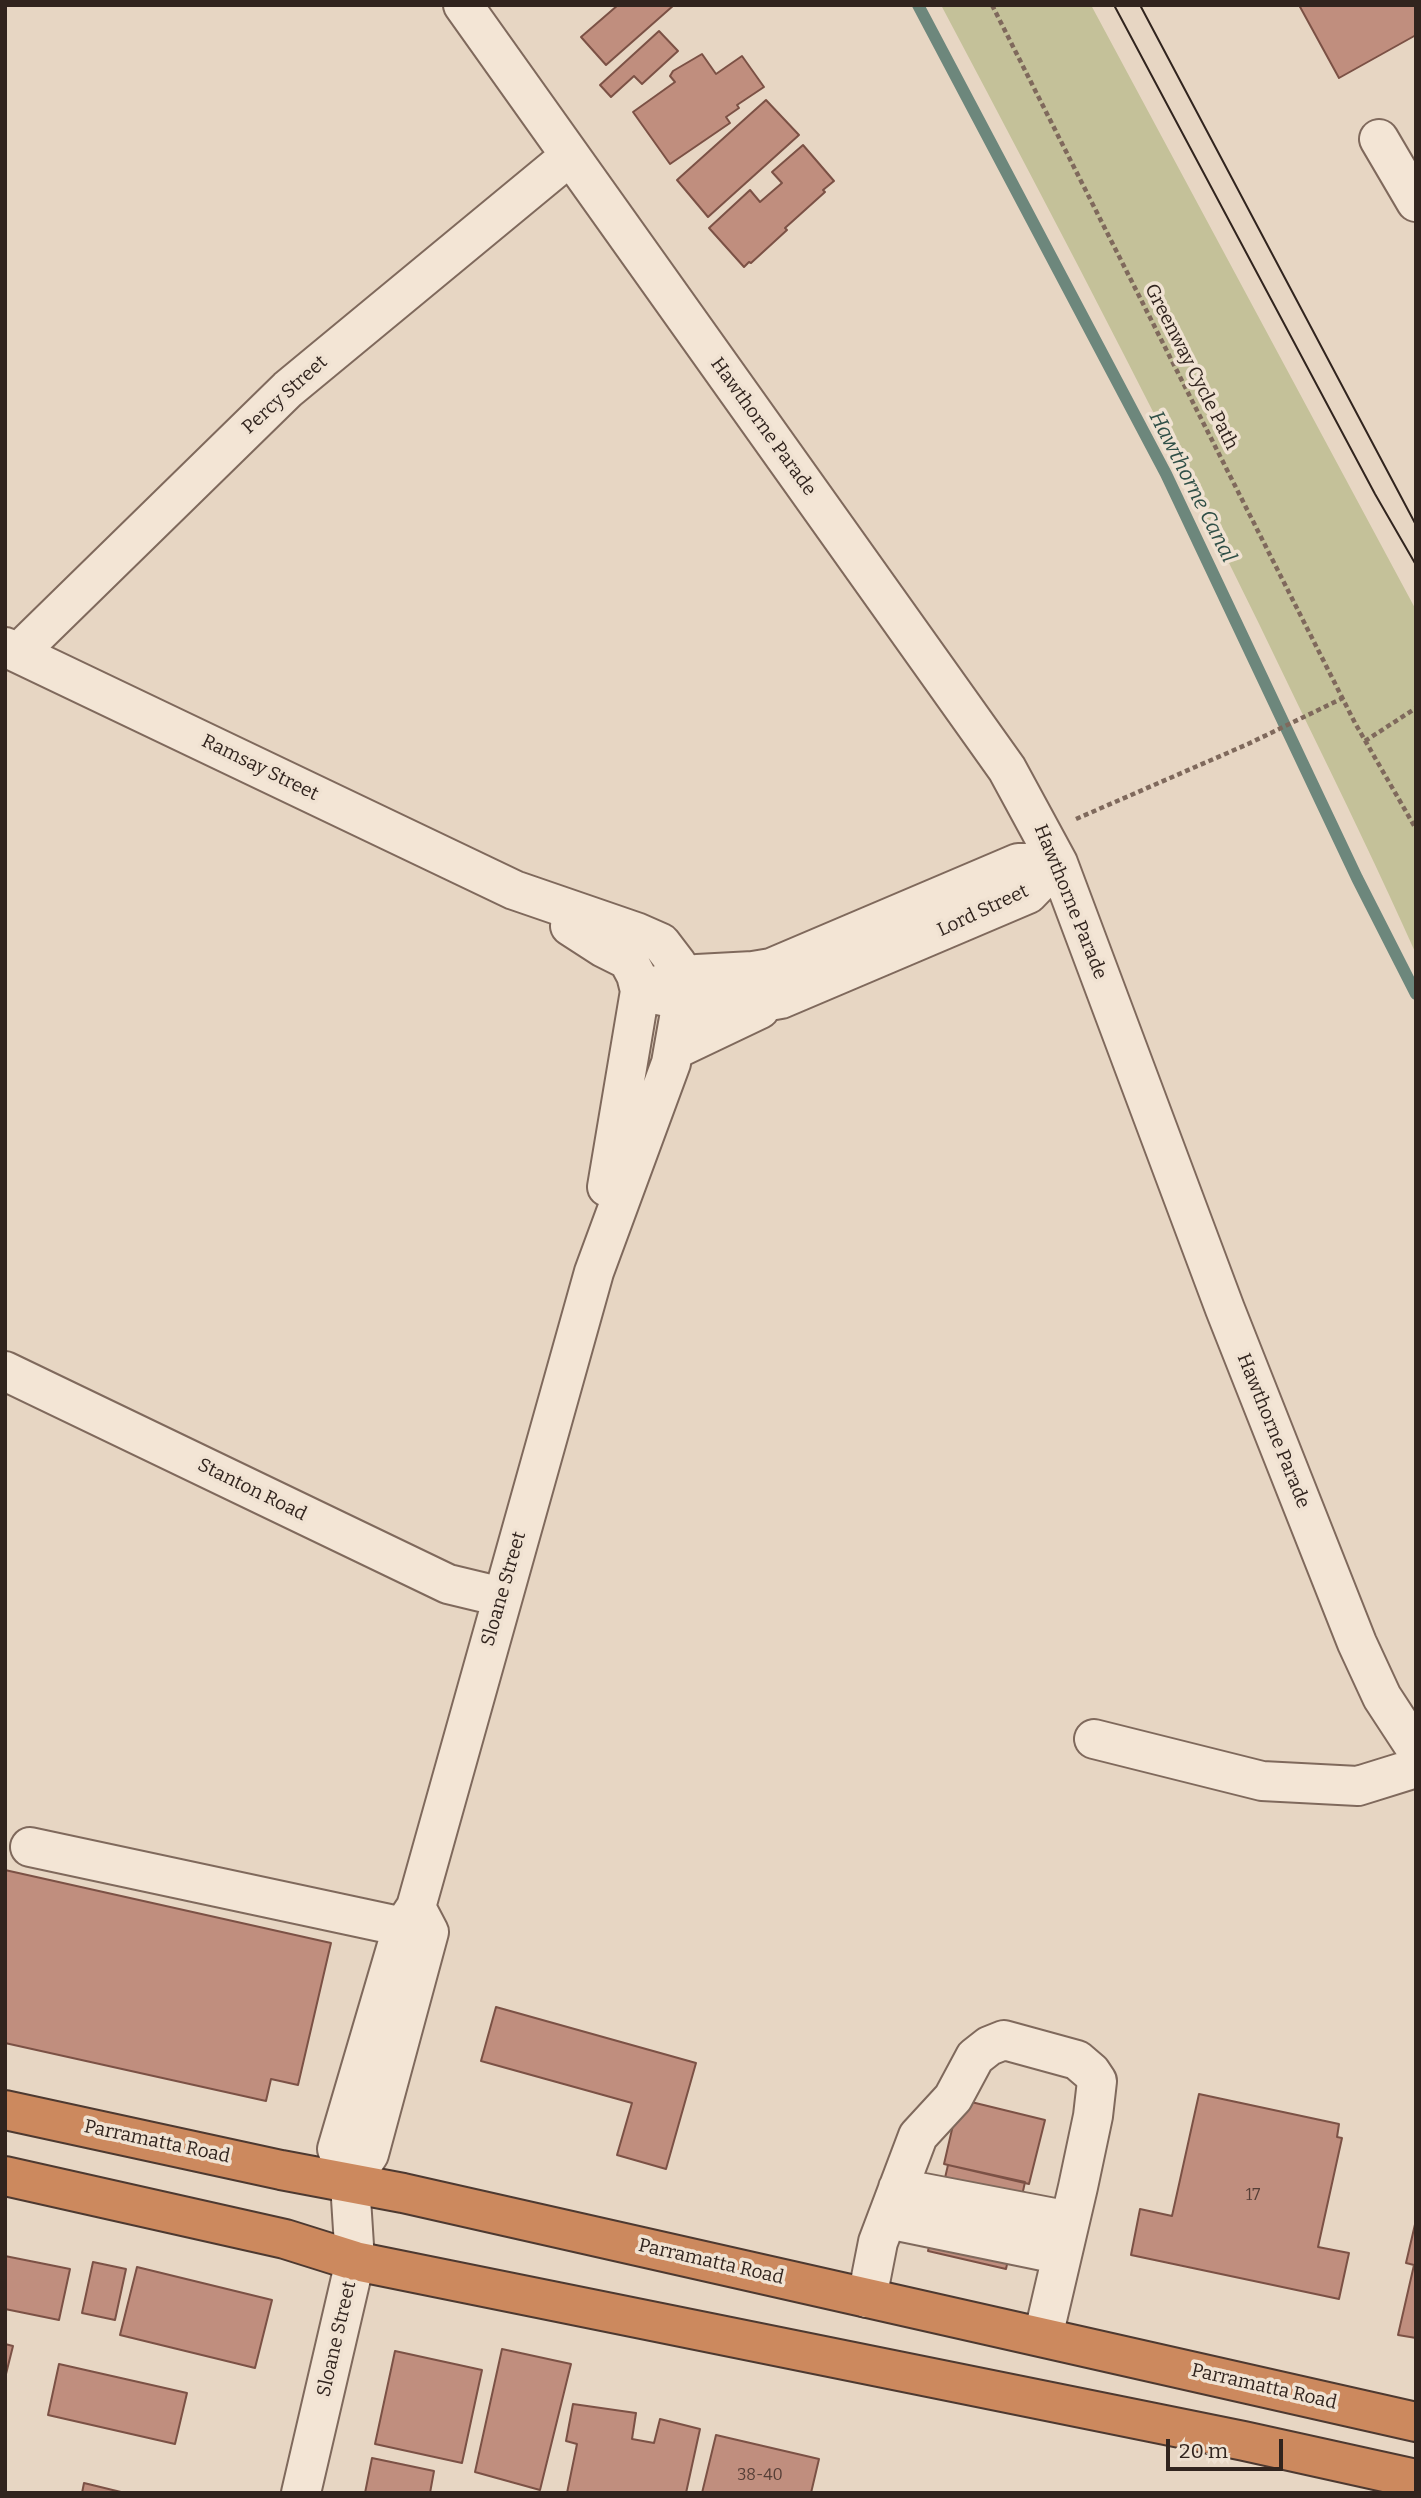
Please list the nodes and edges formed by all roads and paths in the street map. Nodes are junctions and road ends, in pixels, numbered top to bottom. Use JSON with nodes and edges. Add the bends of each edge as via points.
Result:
{"nodes":[{"id":1,"x":463,"y":5,"type":"edge"},
{"id":2,"x":992,"y":5,"type":"edge"},
{"id":3,"x":1379,"y":139,"type":"dead end"},
{"id":4,"x":570,"y":156,"type":"junction"},
{"id":5,"x":1416,"y":202,"type":"edge"},
{"id":6,"x":12,"y":650,"type":"edge"},
{"id":7,"x":1343,"y":698,"type":"junction"},
{"id":8,"x":1416,"y":708,"type":"edge"},
{"id":9,"x":1365,"y":741,"type":"junction"},
{"id":10,"x":1416,"y":829,"type":"edge"},
{"id":11,"x":1051,"y":848,"type":"junction"},
{"id":12,"x":514,"y":890,"type":"junction"},
{"id":13,"x":661,"y":943,"type":"junction"},
{"id":14,"x":753,"y":971,"type":"junction"},
{"id":15,"x":681,"y":989,"type":"junction"},
{"id":16,"x":640,"y":991,"type":"junction"},
{"id":17,"x":781,"y":999,"type":"junction"},
{"id":18,"x":674,"y":1049,"type":"junction"},
{"id":19,"x":594,"y":1272,"type":"junction"},
{"id":20,"x":5,"y":1371,"type":"edge"},
{"id":21,"x":502,"y":1597,"type":"junction"},
{"id":22,"x":1094,"y":1739,"type":"dead end"},
{"id":23,"x":1416,"y":1749,"type":"edge"},
{"id":24,"x":1416,"y":1768,"type":"edge"},
{"id":25,"x":30,"y":1847,"type":"dead end"},
{"id":26,"x":416,"y":1922,"type":"junction"},
{"id":27,"x":5,"y":2110,"type":"edge"},
{"id":28,"x":5,"y":2176,"type":"edge"},
{"id":29,"x":350,"y":2183,"type":"junction"},
{"id":30,"x":892,"y":2204,"type":"junction"},
{"id":31,"x":1066,"y":2238,"type":"junction"},
{"id":32,"x":355,"y":2261,"type":"junction"},
{"id":33,"x":867,"y":2298,"type":"junction"},
{"id":34,"x":1042,"y":2337,"type":"junction"},
{"id":35,"x":1416,"y":2422,"type":"edge"},
{"id":36,"x":1416,"y":2479,"type":"edge"},
{"id":37,"x":302,"y":2493,"type":"edge"}],
"edges":[{"from":1,"to":4,"type":"street","name":"Hawthorne Parade"},
{"from":2,"to":7,"type":"path","name":"Greenway Cycle Path"},
{"from":3,"to":5,"type":"street"},
{"from":4,"to":6,"type":"street","name":"Percy Street","via":[[288,389]]},
{"from":4,"to":11,"type":"street","name":"Hawthorne Parade","via":[[1007,769]]},
{"from":6,"to":12,"type":"street","name":"Ramsay Street"},
{"from":7,"to":9,"type":"path","name":"Greenway Cycle Path"},
{"from":7,"to":11,"type":"path"},
{"from":8,"to":9,"type":"path"},
{"from":9,"to":10,"type":"path","name":"Greenway Cycle Path"},
{"from":11,"to":14,"type":"street","name":"Lord Street","via":[[771,968]]},
{"from":11,"to":17,"type":"street","name":"Lord Street","via":[[1028,894]]},
{"from":11,"to":23,"type":"street","name":"Hawthorne Parade","via":[[1357,1643],[1382,1697]]},
{"from":12,"to":13,"type":"street","name":"Ramsay Street"},
{"from":12,"to":16,"type":"street","name":"Ramsay Street","via":[[628,960]]},
{"from":13,"to":14,"type":"street","name":"Ramsay Street"},
{"from":13,"to":15,"type":"street","via":[[677,964]]},
{"from":14,"to":15,"type":"street","name":"Lord Street","via":[[697,974]]},
{"from":15,"to":16,"type":"street","name":"Lord Street"},
{"from":15,"to":17,"type":"street","name":"Lord Street","via":[[705,1004],[750,1006]]},
{"from":15,"to":18,"type":"street","name":"Sloane Street"},
{"from":16,"to":19,"type":"street","name":"Sloane Street"},
{"from":17,"to":18,"type":"street"},
{"from":18,"to":19,"type":"street","name":"Sloane Street"},
{"from":19,"to":21,"type":"street","name":"Sloane Street"},
{"from":20,"to":21,"type":"street","name":"Stanton Road","via":[[448,1584]]},
{"from":21,"to":26,"type":"street","name":"Sloane Street"},
{"from":22,"to":24,"type":"street","via":[[1262,1781],[1357,1786]]},
{"from":25,"to":26,"type":"street"},
{"from":26,"to":29,"type":"street","name":"Sloane Street","via":[[337,2150]]},
{"from":27,"to":29,"type":"highway","name":"Parramatta Road"},
{"from":28,"to":32,"type":"highway","via":[[285,2239]]},
{"from":29,"to":32,"type":"street","name":"Sloane Street"},
{"from":29,"to":33,"type":"highway","name":"Parramatta Road"},
{"from":30,"to":31,"type":"street"},
{"from":30,"to":31,"type":"street","via":[[918,2136],[953,2098],[975,2057],[1004,2040],[1077,2060],[1097,2081]]},
{"from":30,"to":33,"type":"street","via":[[878,2242]]},
{"from":31,"to":34,"type":"street"},
{"from":32,"to":36,"type":"highway"},
{"from":32,"to":37,"type":"street","name":"Sloane Street"},
{"from":33,"to":34,"type":"highway","name":"Parramatta Road"},
{"from":34,"to":35,"type":"highway","name":"Parramatta Road"}]}
